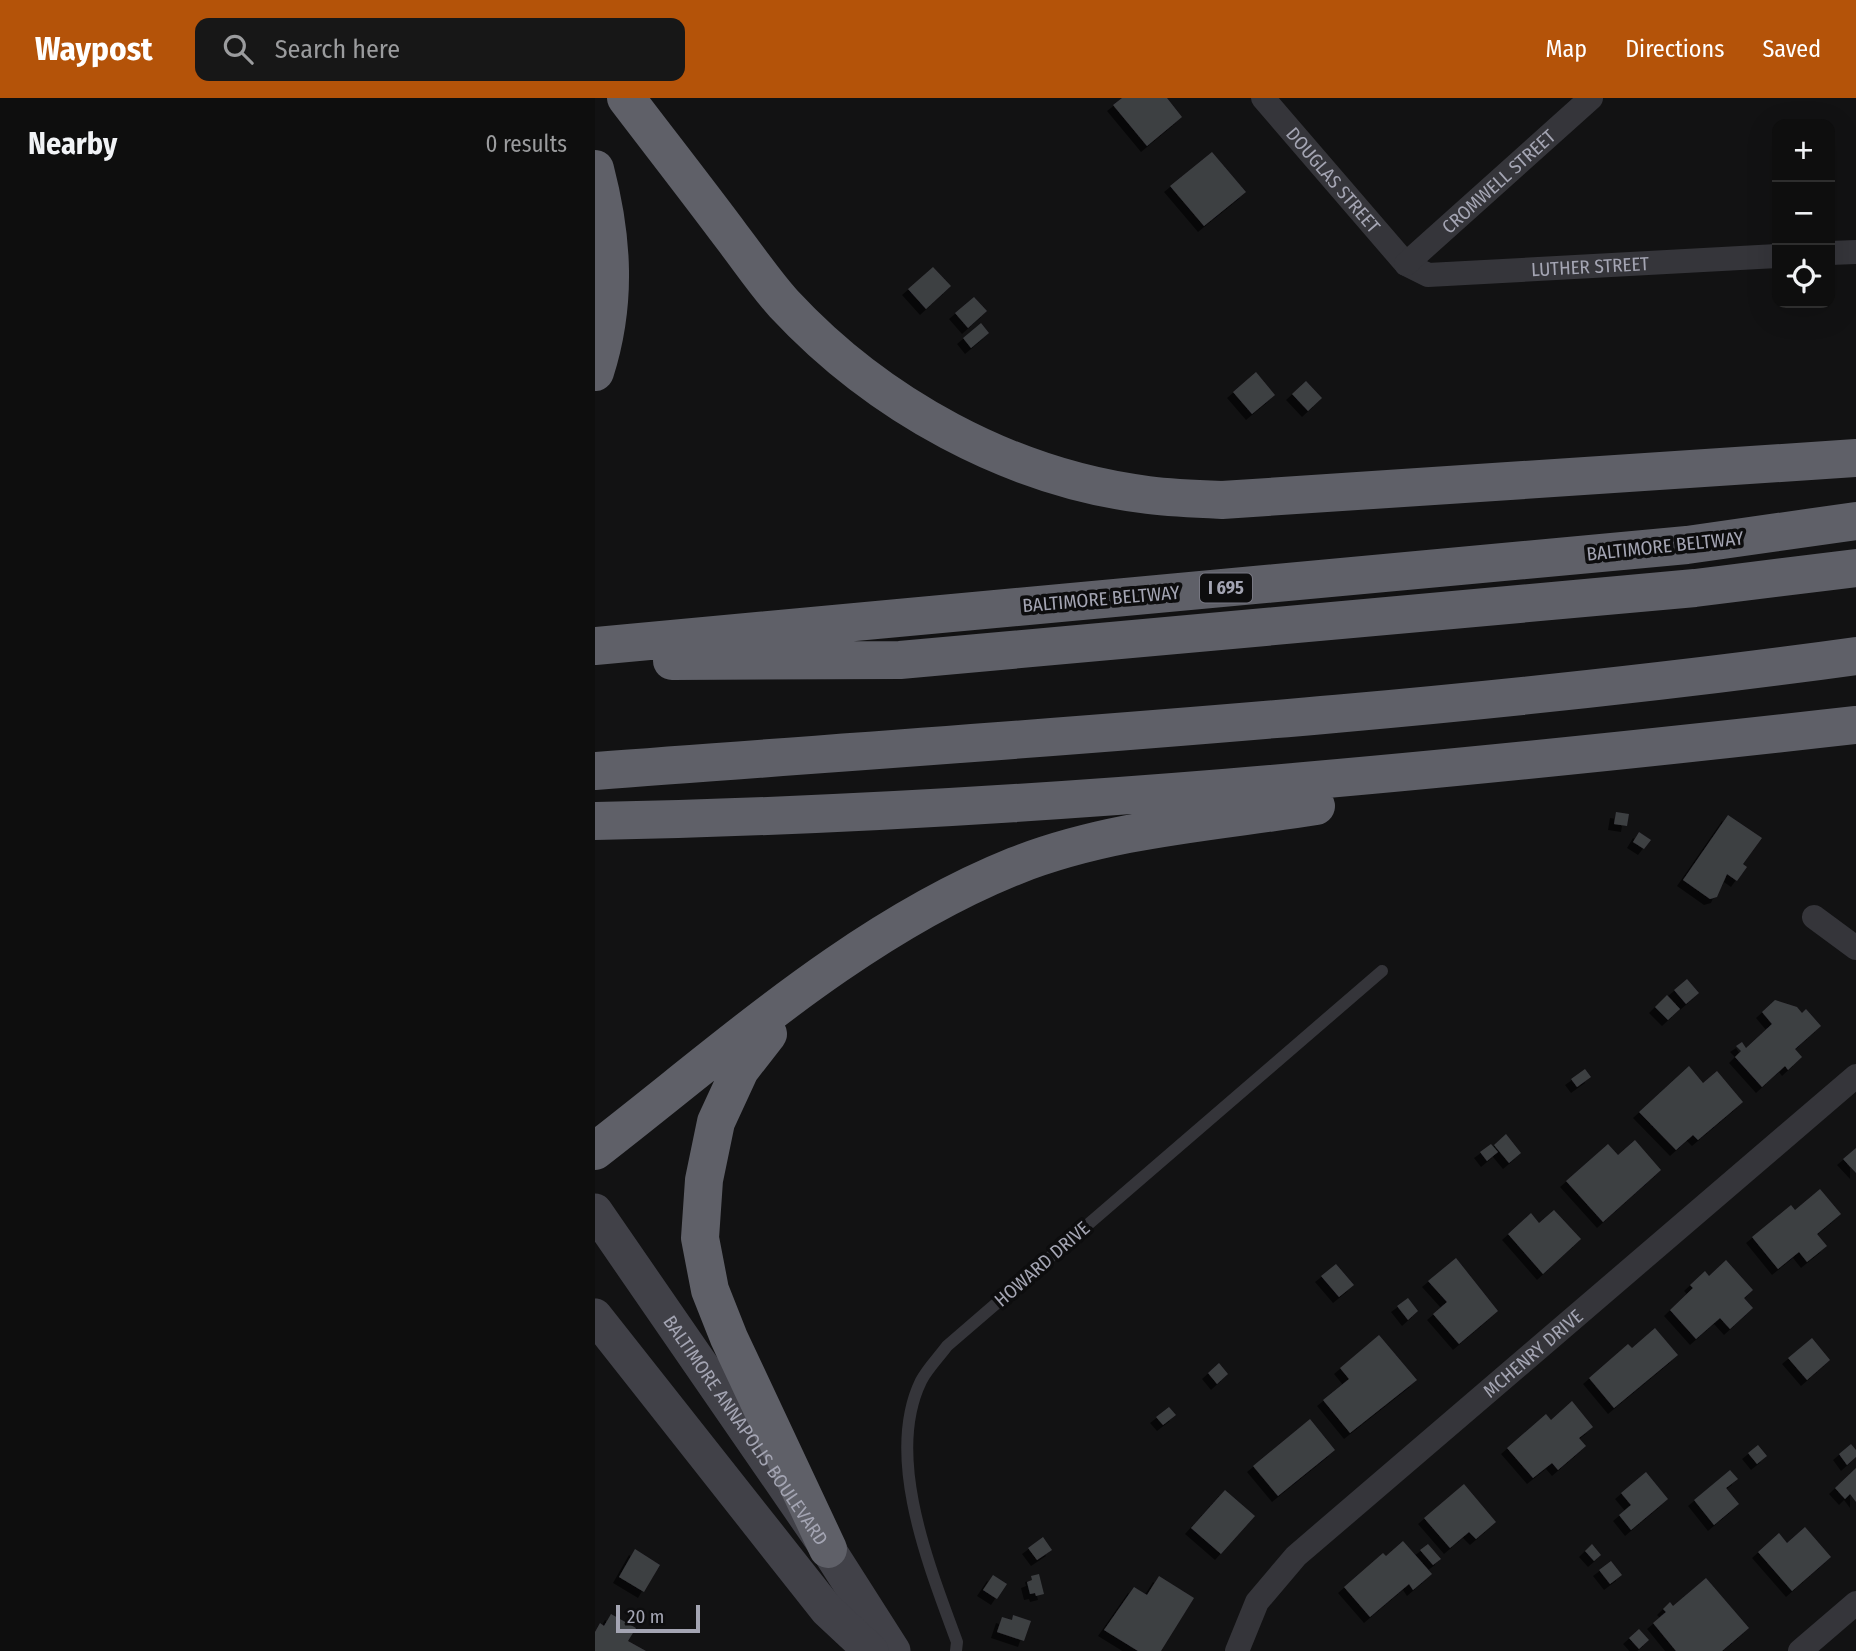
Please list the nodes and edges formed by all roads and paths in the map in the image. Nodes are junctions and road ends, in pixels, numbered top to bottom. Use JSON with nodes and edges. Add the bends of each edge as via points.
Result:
{"nodes":[{"id":1,"x":626,"y":98,"type":"edge"},
{"id":2,"x":1263,"y":98,"type":"edge"},
{"id":3,"x":1591,"y":98,"type":"edge"},
{"id":4,"x":595,"y":169,"type":"edge"},
{"id":5,"x":1856,"y":252,"type":"edge"},
{"id":6,"x":1835,"y":253,"type":"edge"},
{"id":7,"x":1772,"y":256,"type":"edge"},
{"id":8,"x":1406,"y":264,"type":"junction"},
{"id":9,"x":595,"y":372,"type":"edge"},
{"id":10,"x":1856,"y":458,"type":"edge"},
{"id":11,"x":1856,"y":521,"type":"edge"},
{"id":12,"x":1856,"y":568,"type":"edge"},
{"id":13,"x":595,"y":646,"type":"edge"},
{"id":14,"x":1856,"y":656,"type":"edge"},
{"id":15,"x":595,"y":662,"type":"edge"},
{"id":16,"x":1856,"y":724,"type":"edge"},
{"id":17,"x":1725,"y":739,"type":"junction"},
{"id":18,"x":595,"y":771,"type":"edge"},
{"id":19,"x":595,"y":821,"type":"edge"},
{"id":20,"x":1814,"y":917,"type":"dead end"},
{"id":21,"x":1856,"y":948,"type":"edge"},
{"id":22,"x":1382,"y":971,"type":"dead end"},
{"id":23,"x":798,"y":994,"type":"junction"},
{"id":24,"x":1856,"y":1076,"type":"edge"},
{"id":25,"x":595,"y":1151,"type":"edge"},
{"id":26,"x":595,"y":1211,"type":"edge"},
{"id":27,"x":595,"y":1315,"type":"edge"},
{"id":28,"x":828,"y":1549,"type":"junction"},
{"id":29,"x":1856,"y":1603,"type":"edge"},
{"id":30,"x":828,"y":1610,"type":"junction"},
{"id":31,"x":847,"y":1651,"type":"edge"},
{"id":32,"x":871,"y":1651,"type":"edge"},
{"id":33,"x":893,"y":1651,"type":"edge"},
{"id":34,"x":956,"y":1651,"type":"edge"},
{"id":35,"x":1237,"y":1651,"type":"edge"},
{"id":36,"x":1800,"y":1651,"type":"edge"}],
"edges":[{"from":1,"to":10,"type":"highway","via":[[783,303],[836,354],[890,396],[943,428],[1015,462],[1146,495],[1222,500]]},
{"from":2,"to":8,"type":"street","name":"DOUGLAS STREET"},
{"from":3,"to":8,"type":"street","name":"CROMWELL STREET"},
{"from":4,"to":9,"type":"highway","via":[[612,252],[610,308]]},
{"from":5,"to":6,"type":"street"},
{"from":7,"to":8,"type":"street","name":"LUTHER STREET","via":[[1446,276],[1428,275]]},
{"from":11,"to":13,"type":"highway","name":"BALTIMORE BELTWAY","number":"I 695","via":[[1687,545]]},
{"from":12,"to":15,"type":"highway","via":[[1695,588],[900,660]]},
{"from":14,"to":18,"type":"highway","via":[[1712,676],[1289,718]]},
{"from":16,"to":17,"type":"highway"},
{"from":17,"to":19,"type":"highway","via":[[1284,785],[922,810]]},
{"from":17,"to":23,"type":"highway","via":[[1159,827],[1080,845],[962,890],[890,930]]},
{"from":20,"to":21,"type":"street"},
{"from":22,"to":34,"type":"lane","name":"HOWARD DRIVE","via":[[947,1346],[921,1381],[908,1429],[910,1494]]},
{"from":23,"to":25,"type":"highway"},
{"from":23,"to":28,"type":"highway","via":[[740,1070],[716,1122],[704,1180],[700,1238],[710,1290],[729,1338]]},
{"from":24,"to":35,"type":"street","name":"MCHENRY DRIVE","via":[[1296,1556],[1257,1602]]},
{"from":26,"to":28,"type":"main road","name":"BALTIMORE ANNAPOLIS BOULEVARD"},
{"from":27,"to":30,"type":"main road","name":"BALTIMORE ANNAPOLIS BOULEVARD"},
{"from":28,"to":33,"type":"main road","name":"BALTIMORE ANNAPOLIS BOULEVARD"},
{"from":29,"to":36,"type":"street"},
{"from":30,"to":31,"type":"main road"},
{"from":30,"to":32,"type":"main road","name":"BALTIMORE ANNAPOLIS BOULEVARD"}]}
